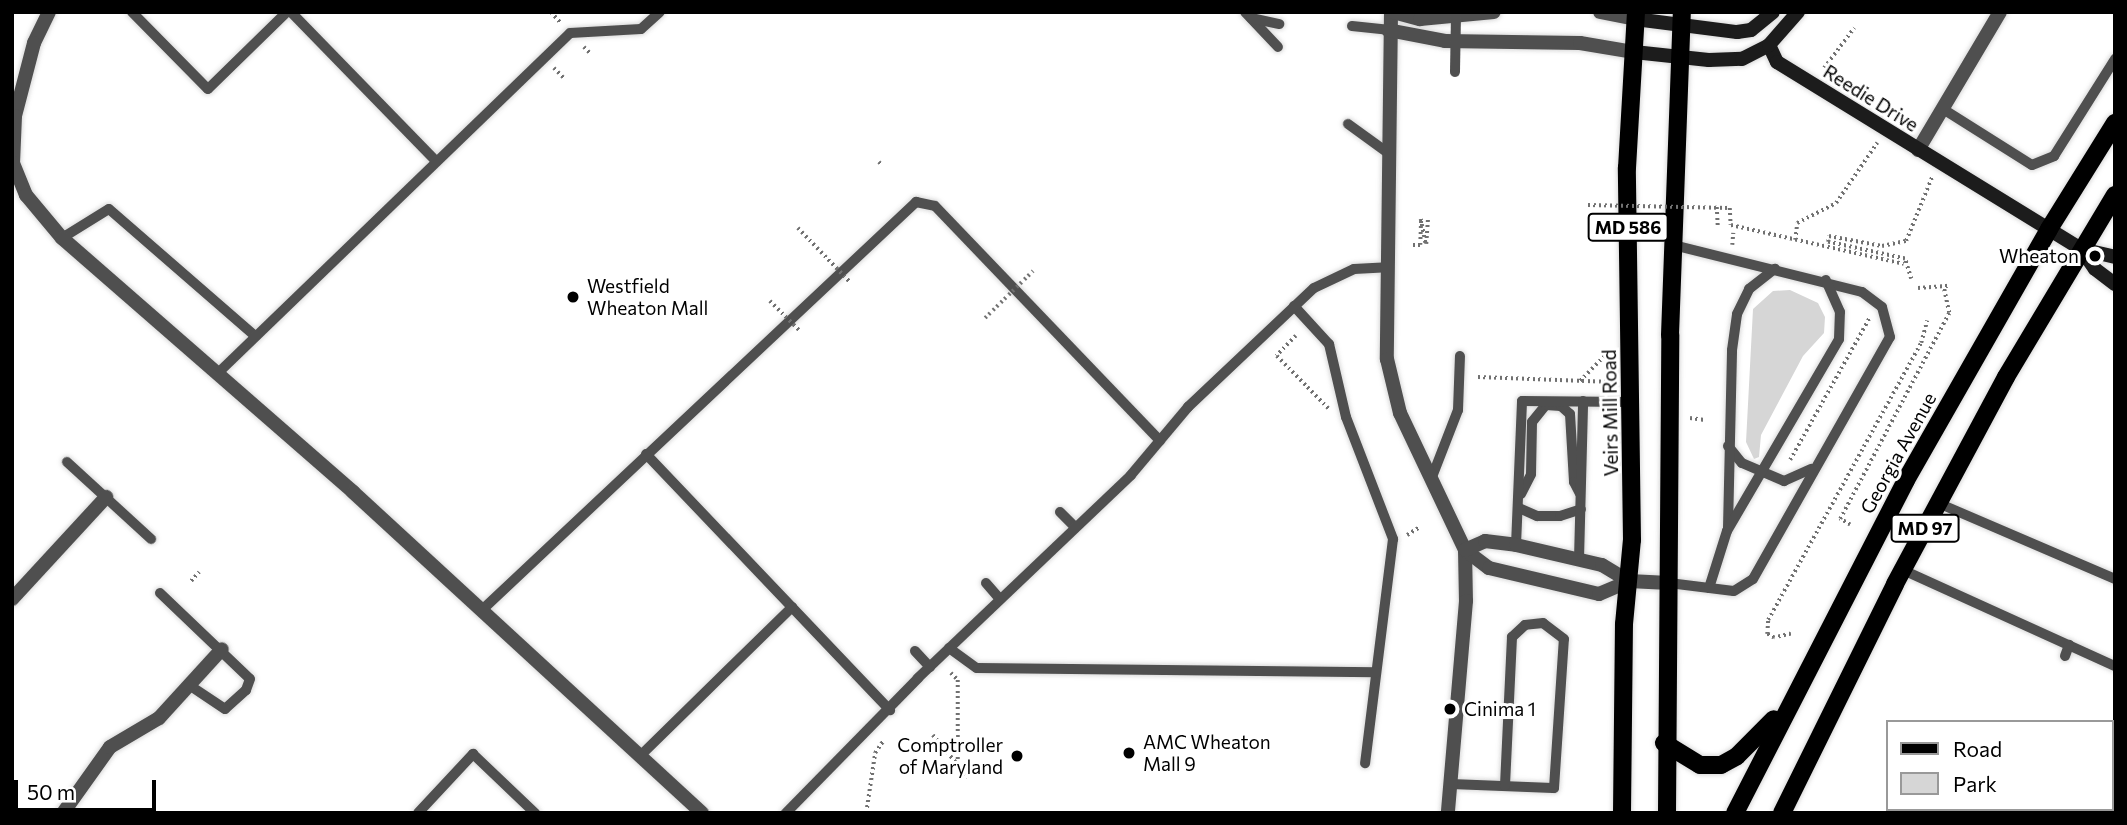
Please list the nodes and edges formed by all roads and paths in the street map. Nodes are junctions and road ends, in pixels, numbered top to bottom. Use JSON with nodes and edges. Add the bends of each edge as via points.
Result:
{"nodes":[{"id":1,"x":49,"y":12,"type":"edge"},
{"id":2,"x":132,"y":12,"type":"edge"},
{"id":3,"x":289,"y":12,"type":"edge"},
{"id":4,"x":660,"y":12,"type":"edge"},
{"id":5,"x":1392,"y":12,"type":"edge"},
{"id":6,"x":1456,"y":12,"type":"edge"},
{"id":7,"x":1494,"y":12,"type":"edge"},
{"id":8,"x":1600,"y":12,"type":"edge"},
{"id":9,"x":1773,"y":12,"type":"edge"},
{"id":10,"x":1798,"y":12,"type":"edge"},
{"id":11,"x":2000,"y":12,"type":"edge"},
{"id":12,"x":1248,"y":15,"type":"edge"},
{"id":13,"x":1635,"y":16,"type":"edge"},
{"id":14,"x":1682,"y":20,"type":"edge"},
{"id":15,"x":1279,"y":24,"type":"dead end"},
{"id":16,"x":1352,"y":26,"type":"dead end"},
{"id":17,"x":1854,"y":29,"type":"dead end"},
{"id":18,"x":1388,"y":30,"type":"junction"},
{"id":19,"x":1769,"y":45,"type":"junction"},
{"id":20,"x":1278,"y":47,"type":"dead end"},
{"id":21,"x":1634,"y":51,"type":"junction"},
{"id":22,"x":1681,"y":58,"type":"junction"},
{"id":23,"x":2115,"y":59,"type":"edge"},
{"id":24,"x":554,"y":68,"type":"dead end"},
{"id":25,"x":1824,"y":68,"type":"dead end"},
{"id":26,"x":1455,"y":72,"type":"dead end"},
{"id":27,"x":564,"y":78,"type":"dead end"},
{"id":28,"x":1943,"y":109,"type":"junction"},
{"id":29,"x":2115,"y":123,"type":"edge"},
{"id":30,"x":1348,"y":124,"type":"dead end"},
{"id":31,"x":1877,"y":143,"type":"dead end"},
{"id":32,"x":1918,"y":150,"type":"junction"},
{"id":33,"x":1388,"y":153,"type":"junction"},
{"id":34,"x":435,"y":160,"type":"junction"},
{"id":35,"x":1932,"y":177,"type":"dead end"},
{"id":36,"x":2115,"y":195,"type":"edge"},
{"id":37,"x":1588,"y":205,"type":"dead end"},
{"id":38,"x":1717,"y":207,"type":"junction"},
{"id":39,"x":1428,"y":216,"type":"dead end"},
{"id":40,"x":798,"y":228,"type":"dead end"},
{"id":41,"x":1718,"y":229,"type":"dead end"},
{"id":42,"x":2049,"y":229,"type":"junction"},
{"id":43,"x":1733,"y":233,"type":"dead end"},
{"id":44,"x":62,"y":237,"type":"junction"},
{"id":45,"x":1795,"y":240,"type":"junction"},
{"id":46,"x":1413,"y":245,"type":"dead end"},
{"id":47,"x":1674,"y":245,"type":"junction"},
{"id":48,"x":2081,"y":249,"type":"junction"},
{"id":49,"x":1731,"y":253,"type":"dead end"},
{"id":50,"x":2115,"y":257,"type":"edge"},
{"id":51,"x":1904,"y":264,"type":"junction"},
{"id":52,"x":1387,"y":267,"type":"junction"},
{"id":53,"x":1776,"y":269,"type":"junction"},
{"id":54,"x":1033,"y":271,"type":"dead end"},
{"id":55,"x":1911,"y":279,"type":"dead end"},
{"id":56,"x":1826,"y":280,"type":"junction"},
{"id":57,"x":849,"y":281,"type":"dead end"},
{"id":58,"x":2115,"y":284,"type":"edge"},
{"id":59,"x":1949,"y":286,"type":"dead end"},
{"id":60,"x":1918,"y":288,"type":"dead end"},
{"id":61,"x":1944,"y":289,"type":"junction"},
{"id":62,"x":770,"y":301,"type":"dead end"},
{"id":63,"x":1294,"y":306,"type":"junction"},
{"id":64,"x":1873,"y":312,"type":"dead end"},
{"id":65,"x":985,"y":318,"type":"dead end"},
{"id":66,"x":1927,"y":321,"type":"dead end"},
{"id":67,"x":799,"y":330,"type":"dead end"},
{"id":68,"x":255,"y":335,"type":"junction"},
{"id":69,"x":1616,"y":344,"type":"dead end"},
{"id":70,"x":1460,"y":355,"type":"dead end"},
{"id":71,"x":218,"y":373,"type":"junction"},
{"id":72,"x":1478,"y":377,"type":"dead end"},
{"id":73,"x":1580,"y":381,"type":"junction"},
{"id":74,"x":1615,"y":382,"type":"dead end"},
{"id":75,"x":1583,"y":401,"type":"junction"},
{"id":76,"x":1631,"y":402,"type":"junction"},
{"id":77,"x":1690,"y":418,"type":"dead end"},
{"id":78,"x":1705,"y":420,"type":"dead end"},
{"id":79,"x":1160,"y":441,"type":"junction"},
{"id":80,"x":1728,"y":446,"type":"junction"},
{"id":81,"x":646,"y":454,"type":"junction"},
{"id":82,"x":1790,"y":460,"type":"dead end"},
{"id":83,"x":67,"y":462,"type":"dead end"},
{"id":84,"x":1813,"y":467,"type":"junction"},
{"id":85,"x":1763,"y":474,"type":"junction"},
{"id":86,"x":1432,"y":477,"type":"junction"},
{"id":87,"x":1580,"y":494,"type":"junction"},
{"id":88,"x":106,"y":497,"type":"junction"},
{"id":89,"x":1519,"y":503,"type":"junction"},
{"id":90,"x":1938,"y":503,"type":"junction"},
{"id":91,"x":1581,"y":509,"type":"junction"},
{"id":92,"x":1060,"y":512,"type":"dead end"},
{"id":93,"x":1850,"y":525,"type":"dead end"},
{"id":94,"x":1076,"y":527,"type":"junction"},
{"id":95,"x":1727,"y":531,"type":"junction"},
{"id":96,"x":151,"y":539,"type":"dead end"},
{"id":97,"x":1516,"y":545,"type":"junction"},
{"id":98,"x":1465,"y":550,"type":"junction"},
{"id":99,"x":1579,"y":559,"type":"junction"},
{"id":100,"x":1902,"y":570,"type":"junction"},
{"id":101,"x":200,"y":572,"type":"dead end"},
{"id":102,"x":2115,"y":579,"type":"edge"},
{"id":103,"x":191,"y":581,"type":"dead end"},
{"id":104,"x":1629,"y":581,"type":"junction"},
{"id":105,"x":986,"y":583,"type":"dead end"},
{"id":106,"x":1670,"y":583,"type":"junction"},
{"id":107,"x":1709,"y":588,"type":"junction"},
{"id":108,"x":160,"y":593,"type":"dead end"},
{"id":109,"x":12,"y":599,"type":"edge"},
{"id":110,"x":1000,"y":599,"type":"junction"},
{"id":111,"x":792,"y":607,"type":"junction"},
{"id":112,"x":482,"y":610,"type":"junction"},
{"id":113,"x":1791,"y":634,"type":"dead end"},
{"id":114,"x":2069,"y":645,"type":"junction"},
{"id":115,"x":949,"y":648,"type":"junction"},
{"id":116,"x":222,"y":649,"type":"junction"},
{"id":117,"x":915,"y":651,"type":"dead end"},
{"id":118,"x":2065,"y":656,"type":"dead end"},
{"id":119,"x":2115,"y":666,"type":"edge"},
{"id":120,"x":930,"y":667,"type":"junction"},
{"id":121,"x":951,"y":673,"type":"dead end"},
{"id":122,"x":1376,"y":673,"type":"junction"},
{"id":123,"x":189,"y":685,"type":"junction"},
{"id":124,"x":1784,"y":709,"type":"junction"},
{"id":125,"x":890,"y":710,"type":"junction"},
{"id":126,"x":933,"y":735,"type":"dead end"},
{"id":127,"x":883,"y":741,"type":"dead end"},
{"id":128,"x":1664,"y":743,"type":"junction"},
{"id":129,"x":640,"y":756,"type":"junction"},
{"id":130,"x":1365,"y":763,"type":"dead end"},
{"id":131,"x":958,"y":765,"type":"junction"},
{"id":132,"x":968,"y":777,"type":"dead end"},
{"id":133,"x":1450,"y":784,"type":"junction"},
{"id":134,"x":1505,"y":786,"type":"junction"},
{"id":135,"x":788,"y":812,"type":"edge"},
{"id":136,"x":63,"y":813,"type":"edge"},
{"id":137,"x":418,"y":813,"type":"edge"},
{"id":138,"x":536,"y":813,"type":"edge"},
{"id":139,"x":702,"y":813,"type":"edge"},
{"id":140,"x":866,"y":813,"type":"edge"},
{"id":141,"x":1448,"y":813,"type":"edge"},
{"id":142,"x":1622,"y":813,"type":"edge"},
{"id":143,"x":1667,"y":813,"type":"edge"},
{"id":144,"x":1735,"y":813,"type":"edge"},
{"id":145,"x":1782,"y":813,"type":"edge"}],
"edges":[{"from":1,"to":44,"type":"street","via":[[34,43],[15,116],[13,163],[26,195]]},
{"from":2,"to":3,"type":"lane","via":[[208,89]]},
{"from":3,"to":34,"type":"lane"},
{"from":4,"to":34,"type":"lane","via":[[641,29],[570,33]]},
{"from":5,"to":7,"type":"street","via":[[1420,19]]},
{"from":5,"to":18,"type":"street"},
{"from":6,"to":26,"type":"lane","bridge":true},
{"from":8,"to":13,"type":"street"},
{"from":9,"to":14,"type":"street","via":[[1751,30],[1737,32]]},
{"from":10,"to":19,"type":"street"},
{"from":11,"to":28,"type":"street"},
{"from":12,"to":15,"type":"lane"},
{"from":12,"to":20,"type":"lane"},
{"from":13,"to":14,"type":"street"},
{"from":13,"to":21,"type":"main road","name":"Veirs Mill Road","number":"MD 586"},
{"from":14,"to":22,"type":"main road","number":"MD 586"},
{"from":16,"to":18,"type":"lane"},
{"from":17,"to":25,"type":"path"},
{"from":18,"to":21,"type":"street","via":[[1445,41],[1569,42]]},
{"from":18,"to":33,"type":"street"},
{"from":19,"to":22,"type":"street","via":[[1742,59]]},
{"from":19,"to":32,"type":"street","name":"Reedie Drive","via":[[1777,62]]},
{"from":21,"to":22,"type":"street"},
{"from":21,"to":76,"type":"main road","name":"Veirs Mill Road","number":"MD 586","via":[[1627,169]]},
{"from":22,"to":47,"type":"main road","number":"MD 586"},
{"from":23,"to":28,"type":"lane","via":[[2054,156],[2032,165]]},
{"from":24,"to":27,"type":"path"},
{"from":28,"to":32,"type":"street"},
{"from":29,"to":42,"type":"main road","name":"Georgia Avenue","number":"MD 97"},
{"from":30,"to":33,"type":"lane"},
{"from":31,"to":45,"type":"path","via":[[1836,203],[1797,223]]},
{"from":32,"to":42,"type":"street","name":"Reedie Drive"},
{"from":33,"to":52,"type":"street"},
{"from":34,"to":68,"type":"lane"},
{"from":35,"to":51,"type":"path","via":[[1906,241],[1882,246],[1829,236],[1828,242],[1905,259]]},
{"from":36,"to":48,"type":"main road","number":"MD 97"},
{"from":37,"to":38,"type":"path","bridge":true},
{"from":38,"to":41,"type":"path"},
{"from":38,"to":45,"type":"path","bridge":true,"via":[[1730,208],[1731,225]]},
{"from":39,"to":46,"type":"path","via":[[1426,244],[1421,219],[1420,245]]},
{"from":40,"to":57,"type":"path","bridge":true},
{"from":42,"to":48,"type":"street","name":"Reedie Drive"},
{"from":42,"to":124,"type":"main road","name":"Georgia Avenue","number":"MD 97"},
{"from":43,"to":49,"type":"path"},
{"from":44,"to":68,"type":"lane","via":[[109,209]]},
{"from":44,"to":71,"type":"street"},
{"from":45,"to":51,"type":"path","bridge":true},
{"from":47,"to":53,"type":"lane"},
{"from":47,"to":106,"type":"main road","number":"MD 586"},
{"from":48,"to":50,"type":"street","name":"Reedie Drive"},
{"from":48,"to":58,"type":"street","name":"Reedie Drive","via":[[2095,269]]},
{"from":48,"to":90,"type":"main road","number":"MD 97"},
{"from":51,"to":55,"type":"path"},
{"from":52,"to":63,"type":"lane","via":[[1334,276]]},
{"from":52,"to":86,"type":"street","via":[[1387,359],[1400,413]]},
{"from":53,"to":56,"type":"lane"},
{"from":53,"to":80,"type":"lane","via":[[1749,289],[1737,314]]},
{"from":54,"to":65,"type":"path","bridge":true},
{"from":56,"to":84,"type":"lane","via":[[1862,292],[1882,307],[1890,337]]},
{"from":56,"to":85,"type":"lane","via":[[1840,312],[1839,339]]},
{"from":59,"to":61,"type":"path"},
{"from":60,"to":61,"type":"path"},
{"from":61,"to":93,"type":"path","via":[[1949,313],[1840,519]]},
{"from":62,"to":67,"type":"path","bridge":true},
{"from":63,"to":79,"type":"lane","via":[[1188,407]]},
{"from":63,"to":122,"type":"lane","via":[[1329,344],[1346,417],[1390,523],[1393,554]]},
{"from":64,"to":82,"type":"path"},
{"from":66,"to":113,"type":"path","via":[[1921,343],[1768,620],[1767,634],[1774,638]]},
{"from":68,"to":71,"type":"lane"},
{"from":69,"to":73,"type":"path"},
{"from":70,"to":86,"type":"lane","via":[[1458,410]]},
{"from":71,"to":112,"type":"street"},
{"from":72,"to":73,"type":"path"},
{"from":73,"to":74,"type":"path"},
{"from":75,"to":76,"type":"lane"},
{"from":75,"to":87,"type":"lane"},
{"from":75,"to":89,"type":"lane","via":[[1522,401]]},
{"from":76,"to":104,"type":"main road","name":"Veirs Mill Road","number":"MD 586"},
{"from":77,"to":78,"type":"path"},
{"from":79,"to":81,"type":"lane","via":[[935,206],[916,202]]},
{"from":79,"to":94,"type":"lane"},
{"from":80,"to":85,"type":"lane","via":[[1742,463]]},
{"from":80,"to":95,"type":"lane"},
{"from":81,"to":111,"type":"lane"},
{"from":81,"to":112,"type":"lane"},
{"from":83,"to":88,"type":"lane"},
{"from":84,"to":85,"type":"lane","via":[[1784,481]]},
{"from":84,"to":107,"type":"lane","via":[[1753,579],[1734,592]]},
{"from":85,"to":95,"type":"lane"},
{"from":86,"to":98,"type":"street"},
{"from":87,"to":89,"type":"lane","via":[[1574,482],[1570,414],[1561,406],[1546,405],[1532,422],[1531,474]]},
{"from":87,"to":91,"type":"lane"},
{"from":88,"to":96,"type":"lane"},
{"from":88,"to":109,"type":"street"},
{"from":89,"to":91,"type":"lane","via":[[1537,516],[1560,516]]},
{"from":89,"to":97,"type":"lane"},
{"from":90,"to":100,"type":"main road","number":"MD 97"},
{"from":90,"to":102,"type":"lane"},
{"from":91,"to":99,"type":"lane"},
{"from":92,"to":94,"type":"lane"},
{"from":94,"to":110,"type":"lane"},
{"from":95,"to":107,"type":"lane"},
{"from":97,"to":98,"type":"street","via":[[1485,541]]},
{"from":97,"to":99,"type":"street"},
{"from":98,"to":104,"type":"street","via":[[1489,568],[1592,593]]},
{"from":98,"to":133,"type":"street","via":[[1466,601]]},
{"from":99,"to":104,"type":"street","via":[[1602,565]]},
{"from":100,"to":114,"type":"lane"},
{"from":100,"to":145,"type":"main road","number":"MD 97"},
{"from":101,"to":103,"type":"path"},
{"from":104,"to":106,"type":"street"},
{"from":104,"to":142,"type":"main road","name":"Veirs Mill Road","number":"MD 586","via":[[1624,624]]},
{"from":105,"to":110,"type":"lane"},
{"from":106,"to":107,"type":"lane"},
{"from":106,"to":128,"type":"main road","number":"MD 586"},
{"from":108,"to":116,"type":"lane"},
{"from":110,"to":115,"type":"lane"},
{"from":111,"to":125,"type":"lane"},
{"from":111,"to":129,"type":"lane"},
{"from":112,"to":129,"type":"street"},
{"from":114,"to":118,"type":"lane"},
{"from":114,"to":119,"type":"lane"},
{"from":115,"to":120,"type":"lane"},
{"from":115,"to":122,"type":"lane","via":[[977,668]]},
{"from":116,"to":123,"type":"street"},
{"from":116,"to":123,"type":"lane","via":[[250,679],[236,703],[225,709]]},
{"from":117,"to":120,"type":"lane"},
{"from":120,"to":125,"type":"lane"},
{"from":121,"to":131,"type":"path","via":[[958,680]]},
{"from":122,"to":130,"type":"lane"},
{"from":123,"to":136,"type":"street","via":[[152,723],[110,747]]},
{"from":124,"to":128,"type":"main road","via":[[1737,756],[1721,765],[1700,765]]},
{"from":124,"to":144,"type":"main road","name":"Georgia Avenue","number":"MD 97"},
{"from":125,"to":135,"type":"lane"},
{"from":126,"to":131,"type":"path"},
{"from":127,"to":140,"type":"path","via":[[875,753]]},
{"from":128,"to":143,"type":"main road","number":"MD 586"},
{"from":129,"to":139,"type":"street"},
{"from":131,"to":132,"type":"path"},
{"from":133,"to":134,"type":"lane"},
{"from":133,"to":141,"type":"street"},
{"from":134,"to":134,"type":"lane","via":[[1554,788],[1564,639],[1543,623],[1525,625],[1512,636]]},
{"from":137,"to":138,"type":"lane","via":[[473,754]]}]}
